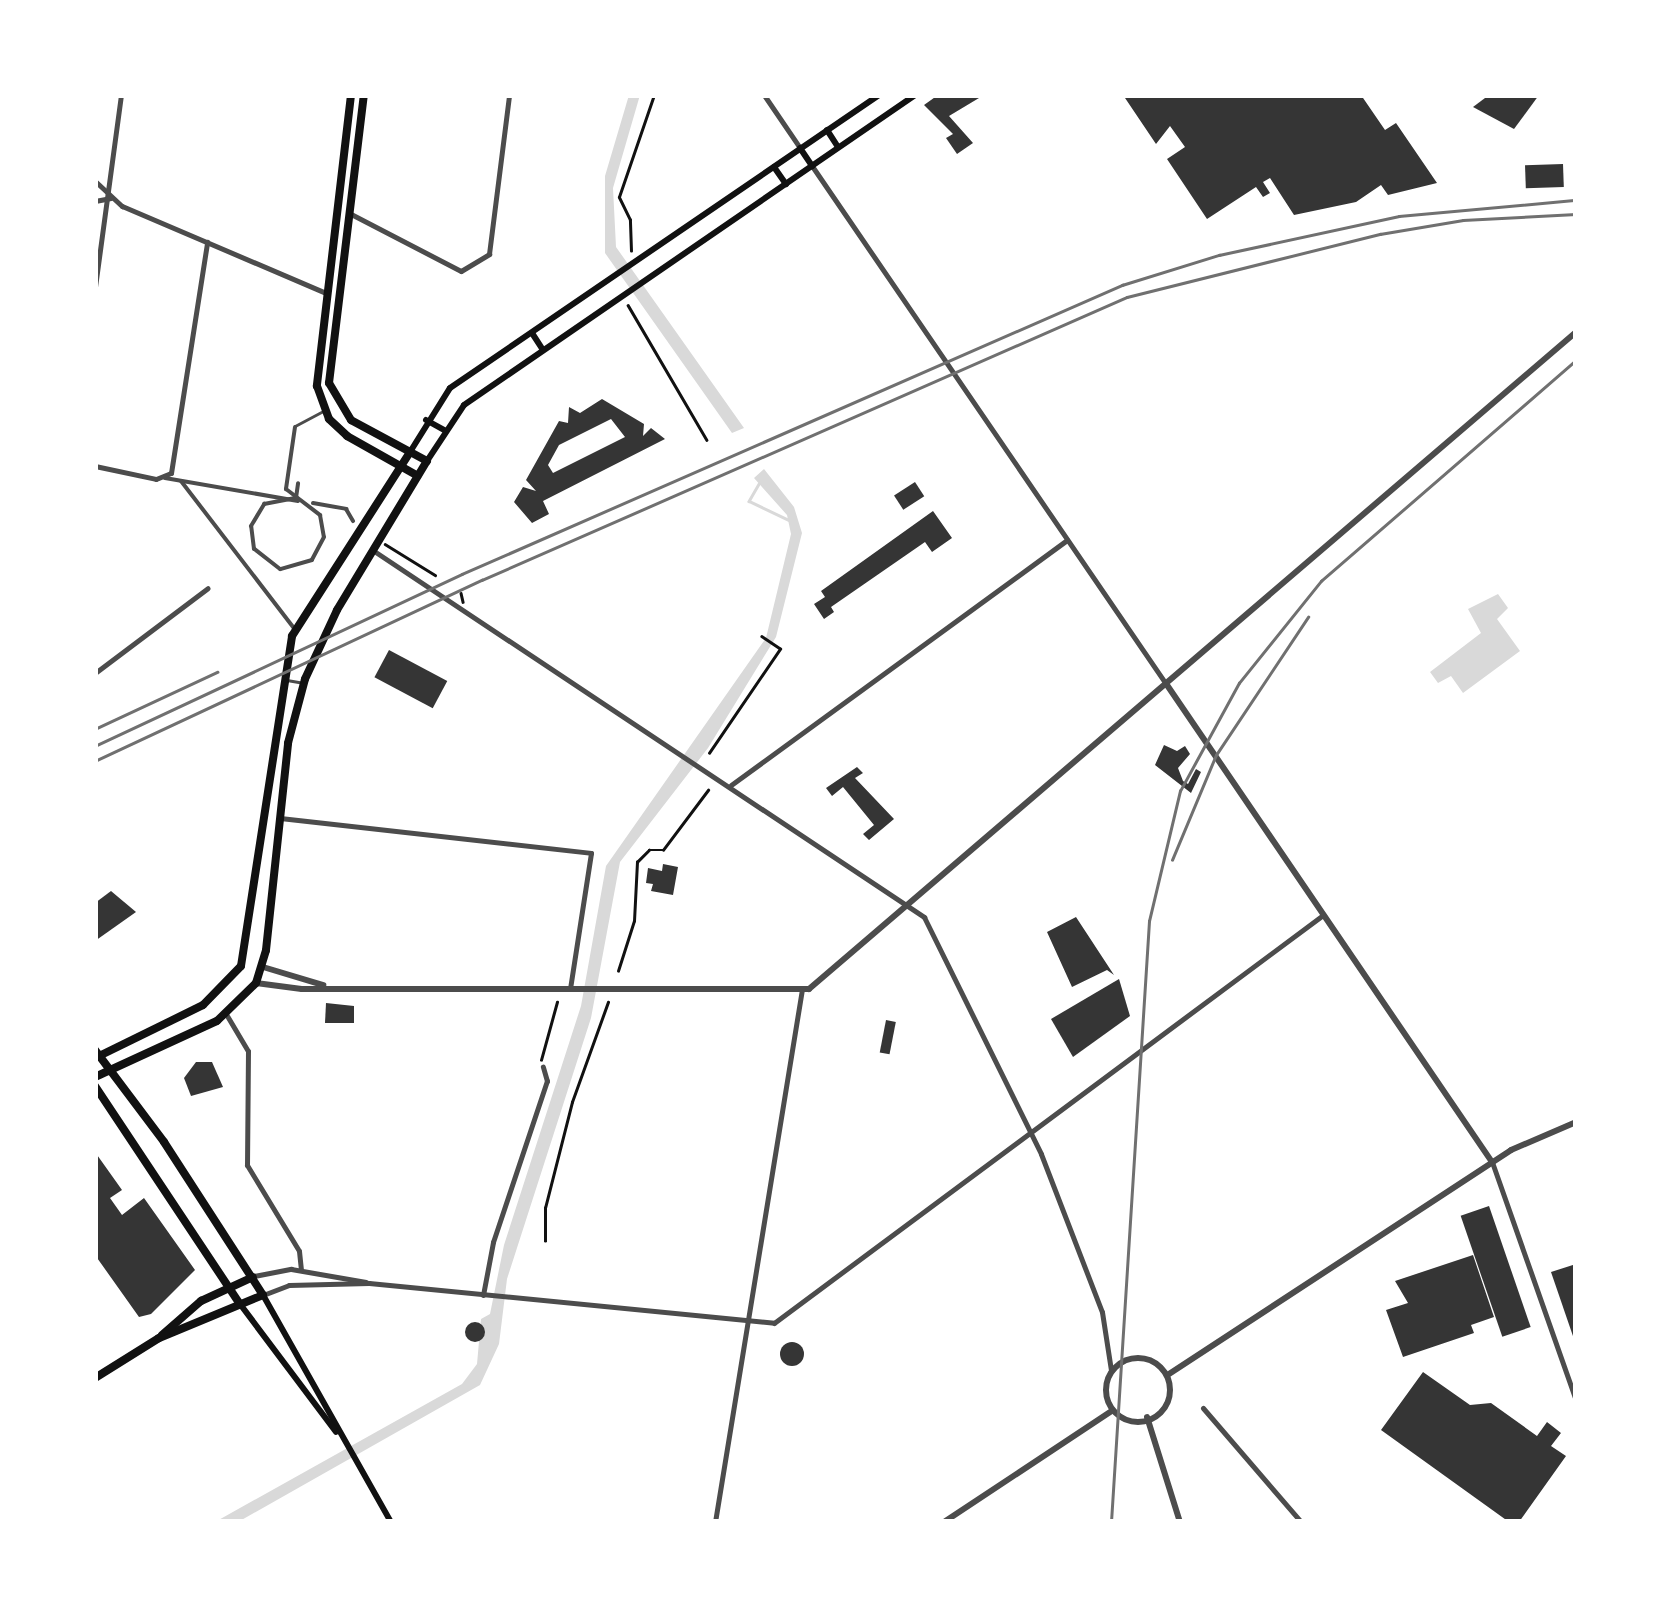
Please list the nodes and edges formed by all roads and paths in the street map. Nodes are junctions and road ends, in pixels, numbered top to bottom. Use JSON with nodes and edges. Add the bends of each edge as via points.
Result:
{"nodes":[{"id":1,"x":121,"y":95,"type":"edge"},
{"id":2,"x":351,"y":95,"type":"edge"},
{"id":3,"x":364,"y":95,"type":"edge"},
{"id":4,"x":509,"y":95,"type":"edge"},
{"id":5,"x":654,"y":95,"type":"edge"},
{"id":6,"x":764,"y":95,"type":"edge"},
{"id":7,"x":879,"y":95,"type":"edge"},
{"id":8,"x":915,"y":95,"type":"edge"},
{"id":9,"x":827,"y":130,"type":"junction"},
{"id":10,"x":800,"y":148,"type":"junction"},
{"id":11,"x":838,"y":148,"type":"junction"},
{"id":12,"x":812,"y":166,"type":"junction"},
{"id":13,"x":774,"y":167,"type":"junction"},
{"id":14,"x":95,"y":180,"type":"edge"},
{"id":15,"x":786,"y":184,"type":"junction"},
{"id":16,"x":111,"y":198,"type":"junction"},
{"id":17,"x":95,"y":201,"type":"edge"},
{"id":18,"x":349,"y":213,"type":"junction"},
{"id":19,"x":207,"y":242,"type":"junction"},
{"id":20,"x":630,"y":251,"type":"dead end"},
{"id":21,"x":95,"y":287,"type":"edge"},
{"id":22,"x":326,"y":293,"type":"junction"},
{"id":23,"x":338,"y":294,"type":"junction"},
{"id":24,"x":628,"y":305,"type":"dead end"},
{"id":25,"x":1576,"y":332,"type":"edge"},
{"id":26,"x":532,"y":334,"type":"junction"},
{"id":27,"x":543,"y":350,"type":"junction"},
{"id":28,"x":324,"y":410,"type":"junction"},
{"id":29,"x":426,"y":420,"type":"junction"},
{"id":30,"x":295,"y":426,"type":"joint"},
{"id":31,"x":444,"y":430,"type":"junction"},
{"id":32,"x":707,"y":440,"type":"dead end"},
{"id":33,"x":410,"y":452,"type":"junction"},
{"id":34,"x":427,"y":461,"type":"junction"},
{"id":35,"x":95,"y":466,"type":"edge"},
{"id":36,"x":402,"y":467,"type":"junction"},
{"id":37,"x":418,"y":476,"type":"junction"},
{"id":38,"x":165,"y":478,"type":"junction"},
{"id":39,"x":180,"y":481,"type":"junction"},
{"id":40,"x":298,"y":483,"type":"dead end"},
{"id":41,"x":276,"y":498,"type":"junction"},
{"id":42,"x":296,"y":499,"type":"junction"},
{"id":43,"x":309,"y":503,"type":"junction"},
{"id":44,"x":354,"y":521,"type":"dead end"},
{"id":45,"x":356,"y":539,"type":"junction"},
{"id":46,"x":1066,"y":540,"type":"junction"},
{"id":47,"x":374,"y":550,"type":"junction"},
{"id":48,"x":400,"y":552,"type":"dead end"},
{"id":49,"x":435,"y":576,"type":"dead end"},
{"id":50,"x":208,"y":588,"type":"dead end"},
{"id":51,"x":295,"y":629,"type":"junction"},
{"id":52,"x":762,"y":637,"type":"dead end"},
{"id":53,"x":95,"y":673,"type":"edge"},
{"id":54,"x":286,"y":679,"type":"junction"},
{"id":55,"x":304,"y":683,"type":"junction"},
{"id":56,"x":1167,"y":686,"type":"junction"},
{"id":57,"x":709,"y":752,"type":"dead end"},
{"id":58,"x":731,"y":785,"type":"junction"},
{"id":59,"x":708,"y":790,"type":"dead end"},
{"id":60,"x":264,"y":816,"type":"junction"},
{"id":61,"x":280,"y":818,"type":"junction"},
{"id":62,"x":908,"y":907,"type":"junction"},
{"id":63,"x":1323,"y":915,"type":"junction"},
{"id":64,"x":241,"y":966,"type":"junction"},
{"id":65,"x":262,"y":967,"type":"junction"},
{"id":66,"x":618,"y":971,"type":"dead end"},
{"id":67,"x":256,"y":983,"type":"junction"},
{"id":68,"x":324,"y":986,"type":"junction"},
{"id":69,"x":570,"y":988,"type":"junction"},
{"id":70,"x":802,"y":989,"type":"junction"},
{"id":71,"x":557,"y":1002,"type":"dead end"},
{"id":72,"x":608,"y":1002,"type":"dead end"},
{"id":73,"x":226,"y":1014,"type":"junction"},
{"id":74,"x":96,"y":1055,"type":"edge"},
{"id":75,"x":544,"y":1066,"type":"joint"},
{"id":76,"x":112,"y":1071,"type":"junction"},
{"id":77,"x":95,"y":1077,"type":"edge"},
{"id":78,"x":95,"y":1086,"type":"edge"},
{"id":79,"x":1576,"y":1122,"type":"edge"},
{"id":80,"x":1032,"y":1132,"type":"junction"},
{"id":81,"x":1492,"y":1162,"type":"junction"},
{"id":82,"x":545,"y":1241,"type":"dead end"},
{"id":83,"x":301,"y":1270,"type":"junction"},
{"id":84,"x":253,"y":1276,"type":"junction"},
{"id":85,"x":368,"y":1283,"type":"junction"},
{"id":86,"x":230,"y":1287,"type":"junction"},
{"id":87,"x":263,"y":1295,"type":"junction"},
{"id":88,"x":486,"y":1296,"type":"junction"},
{"id":89,"x":240,"y":1304,"type":"junction"},
{"id":90,"x":747,"y":1322,"type":"junction"},
{"id":91,"x":159,"y":1338,"type":"junction"},
{"id":92,"x":1111,"y":1370,"type":"junction"},
{"id":93,"x":1168,"y":1374,"type":"junction"},
{"id":94,"x":95,"y":1378,"type":"edge"},
{"id":95,"x":1576,"y":1401,"type":"edge"},
{"id":96,"x":1203,"y":1408,"type":"dead end"},
{"id":97,"x":1112,"y":1412,"type":"junction"},
{"id":98,"x":1148,"y":1417,"type":"junction"},
{"id":99,"x":337,"y":1433,"type":"junction"},
{"id":100,"x":391,"y":1522,"type":"edge"},
{"id":101,"x":715,"y":1522,"type":"edge"},
{"id":102,"x":944,"y":1522,"type":"edge"},
{"id":103,"x":1180,"y":1522,"type":"edge"},
{"id":104,"x":1302,"y":1522,"type":"edge"}],
"edges":[{"from":1,"to":16,"type":"street"},
{"from":2,"to":22,"type":"main road"},
{"from":3,"to":18,"type":"main road"},
{"from":4,"to":18,"type":"street","via":[[489,254],[461,271]]},
{"from":5,"to":20,"type":"path","via":[[620,190]]},
{"from":6,"to":10,"type":"street"},
{"from":7,"to":9,"type":"main road"},
{"from":8,"to":11,"type":"main road"},
{"from":9,"to":10,"type":"main road"},
{"from":9,"to":11,"type":"main road"},
{"from":10,"to":12,"type":"main road"},
{"from":10,"to":13,"type":"main road"},
{"from":11,"to":12,"type":"main road"},
{"from":12,"to":15,"type":"main road"},
{"from":12,"to":46,"type":"street"},
{"from":13,"to":15,"type":"main road"},
{"from":13,"to":26,"type":"main road"},
{"from":14,"to":16,"type":"street"},
{"from":15,"to":27,"type":"main road"},
{"from":16,"to":17,"type":"street"},
{"from":16,"to":19,"type":"street"},
{"from":16,"to":21,"type":"street"},
{"from":18,"to":23,"type":"main road"},
{"from":19,"to":22,"type":"street"},
{"from":19,"to":38,"type":"street","via":[[173,466]]},
{"from":22,"to":23,"type":"main road"},
{"from":22,"to":28,"type":"main road","via":[[316,364]]},
{"from":23,"to":33,"type":"main road","via":[[328,371],[335,400],[351,420]]},
{"from":24,"to":32,"type":"path"},
{"from":25,"to":56,"type":"street"},
{"from":26,"to":27,"type":"main road"},
{"from":26,"to":29,"type":"main road","via":[[450,388]]},
{"from":27,"to":31,"type":"main road","via":[[464,405]]},
{"from":28,"to":30,"type":"lane"},
{"from":28,"to":36,"type":"main road","via":[[347,436]]},
{"from":29,"to":31,"type":"main road"},
{"from":29,"to":33,"type":"main road"},
{"from":30,"to":42,"type":"street","via":[[286,489]]},
{"from":31,"to":34,"type":"main road"},
{"from":33,"to":34,"type":"main road"},
{"from":33,"to":36,"type":"main road"},
{"from":34,"to":37,"type":"main road"},
{"from":35,"to":38,"type":"street"},
{"from":36,"to":37,"type":"main road"},
{"from":36,"to":45,"type":"main road"},
{"from":37,"to":47,"type":"main road"},
{"from":38,"to":39,"type":"street"},
{"from":39,"to":41,"type":"street"},
{"from":39,"to":51,"type":"street"},
{"from":40,"to":42,"type":"street"},
{"from":41,"to":42,"type":"street"},
{"from":41,"to":43,"type":"street","via":[[255,514],[251,540],[261,558],[280,569],[301,567],[320,550],[324,526]]},
{"from":42,"to":43,"type":"street"},
{"from":43,"to":44,"type":"street","via":[[346,509]]},
{"from":45,"to":47,"type":"main road"},
{"from":45,"to":51,"type":"main road"},
{"from":46,"to":56,"type":"street"},
{"from":46,"to":58,"type":"street"},
{"from":47,"to":55,"type":"main road"},
{"from":47,"to":58,"type":"street"},
{"from":48,"to":49,"type":"path"},
{"from":50,"to":53,"type":"street"},
{"from":51,"to":54,"type":"main road"},
{"from":52,"to":57,"type":"path","via":[[778,647]]},
{"from":54,"to":55,"type":"lane"},
{"from":54,"to":60,"type":"main road"},
{"from":55,"to":61,"type":"main road","via":[[288,743]]},
{"from":56,"to":62,"type":"street"},
{"from":56,"to":63,"type":"street"},
{"from":58,"to":62,"type":"street"},
{"from":59,"to":66,"type":"path","via":[[663,850],[649,850],[637,862],[634,921]]},
{"from":60,"to":61,"type":"main road"},
{"from":60,"to":64,"type":"main road"},
{"from":61,"to":65,"type":"main road"},
{"from":61,"to":69,"type":"street","via":[[591,853]]},
{"from":62,"to":70,"type":"street"},
{"from":62,"to":80,"type":"street","via":[[924,917],[944,952]]},
{"from":63,"to":80,"type":"street"},
{"from":63,"to":81,"type":"street"},
{"from":64,"to":65,"type":"main road"},
{"from":64,"to":67,"type":"main road"},
{"from":64,"to":74,"type":"main road","via":[[224,989]]},
{"from":65,"to":67,"type":"main road"},
{"from":65,"to":68,"type":"street"},
{"from":67,"to":68,"type":"street"},
{"from":67,"to":73,"type":"main road"},
{"from":68,"to":69,"type":"street"},
{"from":69,"to":70,"type":"street"},
{"from":70,"to":90,"type":"street"},
{"from":71,"to":75,"type":"path","via":[[540,1054]]},
{"from":72,"to":82,"type":"path","via":[[563,1135],[544,1208]]},
{"from":73,"to":76,"type":"main road"},
{"from":73,"to":83,"type":"street","via":[[248,1051],[247,1165],[299,1251]]},
{"from":74,"to":76,"type":"main road"},
{"from":75,"to":88,"type":"street","via":[[547,1081],[494,1242]]},
{"from":76,"to":77,"type":"main road"},
{"from":76,"to":84,"type":"main road"},
{"from":78,"to":86,"type":"main road"},
{"from":79,"to":81,"type":"street","via":[[1542,1132]]},
{"from":80,"to":90,"type":"street","via":[[784,1318]]},
{"from":80,"to":92,"type":"street","via":[[1102,1312]]},
{"from":81,"to":93,"type":"street"},
{"from":81,"to":95,"type":"street"},
{"from":83,"to":84,"type":"street"},
{"from":83,"to":85,"type":"street"},
{"from":84,"to":86,"type":"main road"},
{"from":84,"to":87,"type":"main road"},
{"from":85,"to":87,"type":"street","via":[[289,1285]]},
{"from":85,"to":88,"type":"street"},
{"from":86,"to":89,"type":"main road"},
{"from":86,"to":91,"type":"main road"},
{"from":87,"to":89,"type":"main road"},
{"from":87,"to":99,"type":"main road"},
{"from":88,"to":90,"type":"street"},
{"from":89,"to":91,"type":"main road"},
{"from":89,"to":99,"type":"main road"},
{"from":90,"to":101,"type":"street"},
{"from":91,"to":94,"type":"main road"},
{"from":92,"to":93,"type":"street","via":[[1149,1364]]},
{"from":92,"to":97,"type":"street","via":[[1102,1394]]},
{"from":93,"to":98,"type":"street","via":[[1170,1402]]},
{"from":96,"to":104,"type":"street"},
{"from":97,"to":98,"type":"street"},
{"from":97,"to":102,"type":"street"},
{"from":98,"to":103,"type":"street"},
{"from":99,"to":100,"type":"main road"}]}
